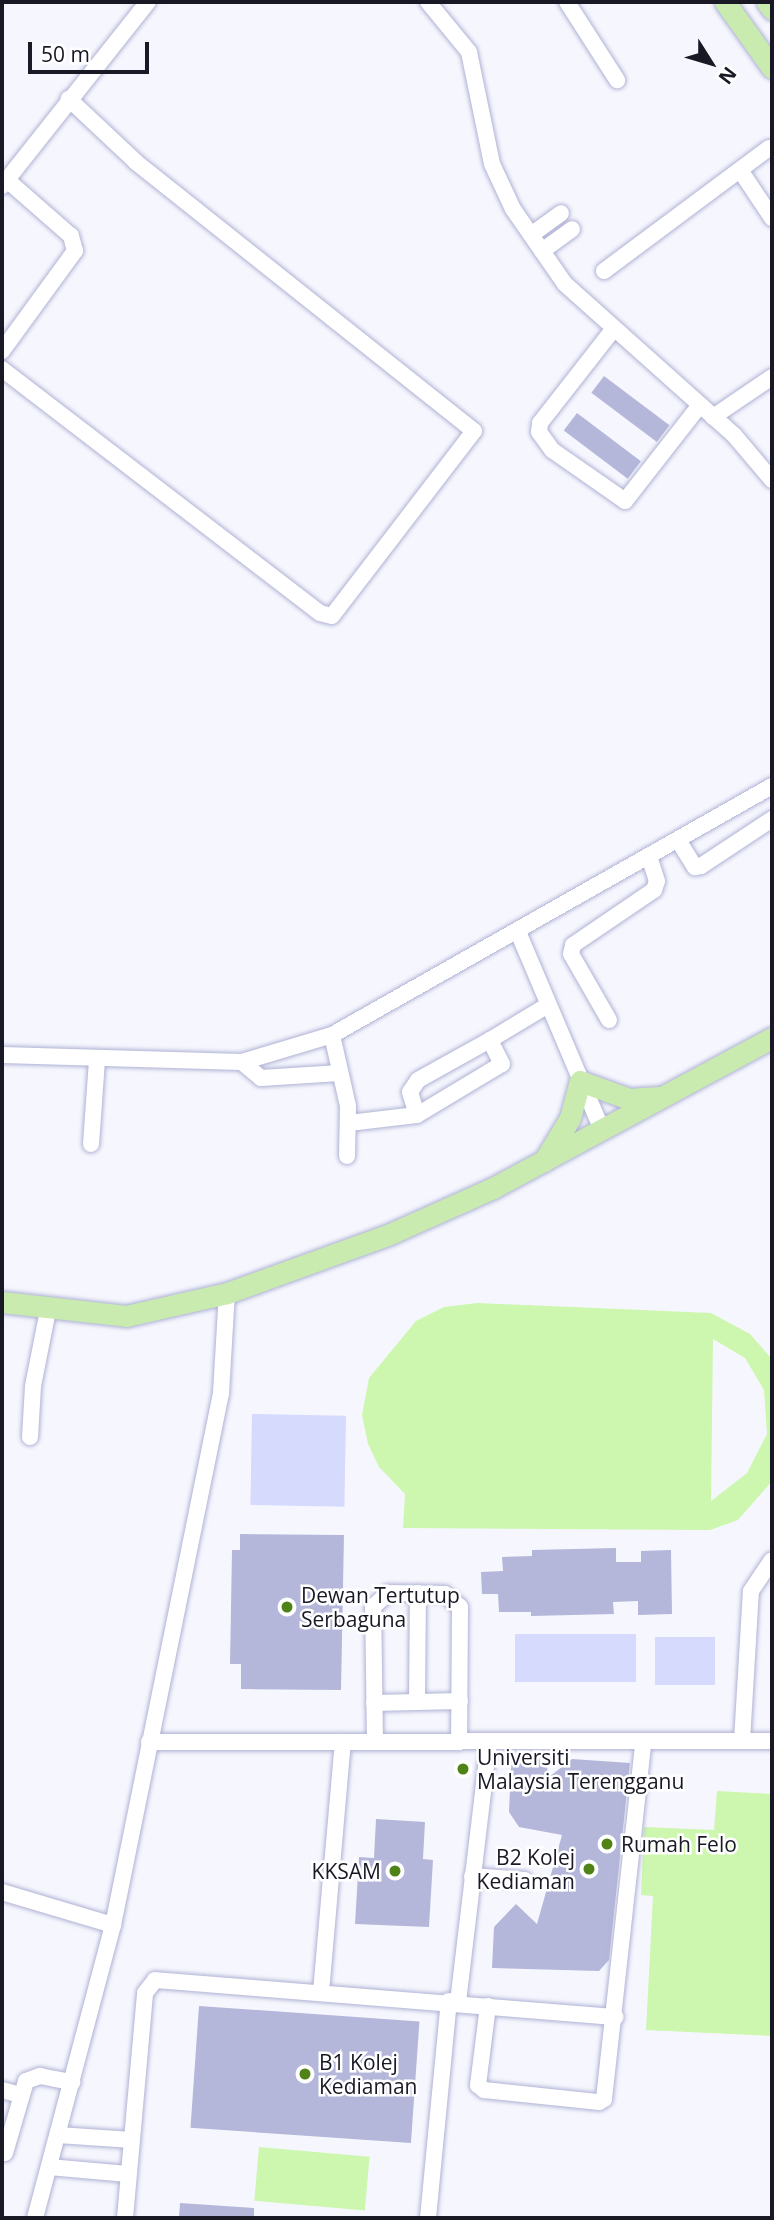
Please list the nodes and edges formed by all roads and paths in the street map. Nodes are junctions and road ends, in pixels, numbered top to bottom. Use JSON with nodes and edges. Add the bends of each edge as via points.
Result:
{"nodes":[{"id":1,"x":148,"y":2,"type":"edge"},
{"id":2,"x":428,"y":2,"type":"edge"},
{"id":3,"x":567,"y":2,"type":"edge"},
{"id":4,"x":725,"y":2,"type":"edge"},
{"id":5,"x":767,"y":2,"type":"edge"},
{"id":6,"x":772,"y":9,"type":"edge"},
{"id":7,"x":772,"y":68,"type":"edge"},
{"id":8,"x":617,"y":80,"type":"dead end"},
{"id":9,"x":69,"y":99,"type":"junction"},
{"id":10,"x":769,"y":148,"type":"dead end"},
{"id":11,"x":740,"y":170,"type":"junction"},
{"id":12,"x":4,"y":183,"type":"edge"},
{"id":13,"x":561,"y":213,"type":"dead end"},
{"id":14,"x":772,"y":218,"type":"edge"},
{"id":15,"x":572,"y":229,"type":"dead end"},
{"id":16,"x":531,"y":235,"type":"junction"},
{"id":17,"x":542,"y":251,"type":"junction"},
{"id":18,"x":604,"y":271,"type":"dead end"},
{"id":19,"x":612,"y":331,"type":"junction"},
{"id":20,"x":2,"y":351,"type":"edge"},
{"id":21,"x":2,"y":369,"type":"edge"},
{"id":22,"x":772,"y":377,"type":"edge"},
{"id":23,"x":707,"y":411,"type":"junction"},
{"id":24,"x":772,"y":480,"type":"edge"},
{"id":25,"x":772,"y":786,"type":"edge"},
{"id":26,"x":772,"y":819,"type":"edge"},
{"id":27,"x":678,"y":840,"type":"junction"},
{"id":28,"x":649,"y":857,"type":"junction"},
{"id":29,"x":517,"y":932,"type":"junction"},
{"id":30,"x":548,"y":1005,"type":"junction"},
{"id":31,"x":609,"y":1020,"type":"dead end"},
{"id":32,"x":332,"y":1035,"type":"junction"},
{"id":33,"x":772,"y":1038,"type":"edge"},
{"id":34,"x":490,"y":1040,"type":"junction"},
{"id":35,"x":2,"y":1055,"type":"edge"},
{"id":36,"x":97,"y":1060,"type":"junction"},
{"id":37,"x":242,"y":1062,"type":"junction"},
{"id":38,"x":340,"y":1073,"type":"junction"},
{"id":39,"x":580,"y":1082,"type":"junction"},
{"id":40,"x":666,"y":1097,"type":"junction"},
{"id":41,"x":417,"y":1115,"type":"junction"},
{"id":42,"x":349,"y":1123,"type":"junction"},
{"id":43,"x":603,"y":1132,"type":"junction"},
{"id":44,"x":91,"y":1144,"type":"dead end"},
{"id":45,"x":347,"y":1156,"type":"dead end"},
{"id":46,"x":543,"y":1163,"type":"junction"},
{"id":47,"x":227,"y":1293,"type":"junction"},
{"id":48,"x":2,"y":1303,"type":"edge"},
{"id":49,"x":48,"y":1310,"type":"junction"},
{"id":50,"x":30,"y":1437,"type":"dead end"},
{"id":51,"x":772,"y":1560,"type":"edge"},
{"id":52,"x":418,"y":1593,"type":"junction"},
{"id":53,"x":417,"y":1702,"type":"junction"},
{"id":54,"x":460,"y":1702,"type":"junction"},
{"id":55,"x":374,"y":1703,"type":"junction"},
{"id":56,"x":742,"y":1741,"type":"junction"},
{"id":57,"x":772,"y":1741,"type":"edge"},
{"id":58,"x":149,"y":1742,"type":"junction"},
{"id":59,"x":343,"y":1742,"type":"junction"},
{"id":60,"x":375,"y":1742,"type":"junction"},
{"id":61,"x":459,"y":1742,"type":"junction"},
{"id":62,"x":489,"y":1742,"type":"junction"},
{"id":63,"x":643,"y":1743,"type":"junction"},
{"id":64,"x":472,"y":1876,"type":"junction"},
{"id":65,"x":525,"y":1880,"type":"dead end"},
{"id":66,"x":2,"y":1892,"type":"edge"},
{"id":67,"x":113,"y":1925,"type":"junction"},
{"id":68,"x":321,"y":1992,"type":"junction"},
{"id":69,"x":454,"y":2002,"type":"junction"},
{"id":70,"x":488,"y":2006,"type":"junction"},
{"id":71,"x":616,"y":2017,"type":"junction"},
{"id":72,"x":72,"y":2082,"type":"junction"},
{"id":73,"x":2,"y":2090,"type":"edge"},
{"id":74,"x":20,"y":2095,"type":"junction"},
{"id":75,"x":58,"y":2135,"type":"junction"},
{"id":76,"x":132,"y":2140,"type":"junction"},
{"id":77,"x":5,"y":2153,"type":"dead end"},
{"id":78,"x":49,"y":2167,"type":"junction"},
{"id":79,"x":128,"y":2174,"type":"junction"},
{"id":80,"x":35,"y":2218,"type":"edge"},
{"id":81,"x":125,"y":2218,"type":"edge"},
{"id":82,"x":428,"y":2218,"type":"edge"}],
"edges":[{"from":1,"to":9,"type":"street"},
{"from":2,"to":16,"type":"street","via":[[469,52],[492,164]]},
{"from":3,"to":8,"type":"street"},
{"from":4,"to":7,"type":"main road"},
{"from":5,"to":6,"type":"main road"},
{"from":9,"to":12,"type":"street"},
{"from":9,"to":21,"type":"street","via":[[135,161],[474,432],[332,616],[320,613]]},
{"from":10,"to":11,"type":"street"},
{"from":11,"to":14,"type":"street"},
{"from":11,"to":18,"type":"street"},
{"from":12,"to":20,"type":"street","via":[[71,236],[75,251]]},
{"from":13,"to":16,"type":"street"},
{"from":15,"to":17,"type":"street"},
{"from":16,"to":17,"type":"street"},
{"from":17,"to":19,"type":"street","via":[[565,284]]},
{"from":19,"to":23,"type":"street"},
{"from":19,"to":23,"type":"street","via":[[540,423],[539,432],[552,450],[625,501]]},
{"from":22,"to":23,"type":"street"},
{"from":23,"to":24,"type":"street"},
{"from":25,"to":27,"type":"street"},
{"from":26,"to":27,"type":"street","via":[[701,866],[695,867]]},
{"from":27,"to":28,"type":"street"},
{"from":28,"to":29,"type":"street"},
{"from":28,"to":31,"type":"street","via":[[657,881],[654,890],[573,944],[571,954]]},
{"from":29,"to":30,"type":"street"},
{"from":29,"to":32,"type":"street"},
{"from":30,"to":34,"type":"street"},
{"from":30,"to":39,"type":"street"},
{"from":32,"to":37,"type":"street"},
{"from":32,"to":38,"type":"street"},
{"from":33,"to":40,"type":"main road"},
{"from":34,"to":41,"type":"street","via":[[418,1080],[410,1092]]},
{"from":34,"to":41,"type":"street","via":[[502,1064]]},
{"from":35,"to":36,"type":"street"},
{"from":36,"to":37,"type":"street"},
{"from":36,"to":44,"type":"street"},
{"from":37,"to":38,"type":"street","via":[[261,1079]]},
{"from":38,"to":42,"type":"street"},
{"from":39,"to":40,"type":"main road","via":[[628,1099]]},
{"from":39,"to":43,"type":"street"},
{"from":39,"to":46,"type":"main road","via":[[570,1118]]},
{"from":40,"to":43,"type":"main road"},
{"from":41,"to":42,"type":"street"},
{"from":42,"to":45,"type":"street"},
{"from":43,"to":46,"type":"main road"},
{"from":46,"to":47,"type":"main road","via":[[390,1234]]},
{"from":47,"to":49,"type":"main road","via":[[151,1314]]},
{"from":47,"to":58,"type":"street","via":[[221,1393]]},
{"from":48,"to":49,"type":"main road"},
{"from":49,"to":50,"type":"street","via":[[33,1386]]},
{"from":51,"to":56,"type":"street","via":[[751,1591]]},
{"from":52,"to":53,"type":"street"},
{"from":52,"to":54,"type":"street","via":[[445,1594],[460,1607]]},
{"from":52,"to":55,"type":"street","via":[[388,1593],[373,1607]]},
{"from":53,"to":54,"type":"street"},
{"from":53,"to":55,"type":"street"},
{"from":54,"to":61,"type":"street"},
{"from":55,"to":60,"type":"street"},
{"from":56,"to":57,"type":"street"},
{"from":56,"to":63,"type":"street"},
{"from":58,"to":59,"type":"street"},
{"from":58,"to":67,"type":"street"},
{"from":59,"to":60,"type":"street"},
{"from":59,"to":68,"type":"street"},
{"from":60,"to":61,"type":"street"},
{"from":61,"to":62,"type":"street"},
{"from":62,"to":63,"type":"street"},
{"from":62,"to":64,"type":"street"},
{"from":63,"to":71,"type":"street"},
{"from":64,"to":65,"type":"street"},
{"from":64,"to":69,"type":"street"},
{"from":66,"to":67,"type":"street"},
{"from":67,"to":72,"type":"street"},
{"from":68,"to":69,"type":"street"},
{"from":68,"to":76,"type":"street","via":[[155,1980],[145,1993]]},
{"from":69,"to":70,"type":"street"},
{"from":69,"to":82,"type":"street"},
{"from":70,"to":71,"type":"street"},
{"from":70,"to":71,"type":"street","via":[[478,2085],[598,2102],[609,2089]]},
{"from":72,"to":74,"type":"street","via":[[40,2076],[26,2081]]},
{"from":72,"to":75,"type":"street"},
{"from":73,"to":74,"type":"street"},
{"from":74,"to":77,"type":"street"},
{"from":75,"to":76,"type":"street"},
{"from":75,"to":78,"type":"street"},
{"from":76,"to":79,"type":"street"},
{"from":78,"to":79,"type":"street"},
{"from":78,"to":80,"type":"street"},
{"from":79,"to":81,"type":"street"}]}
